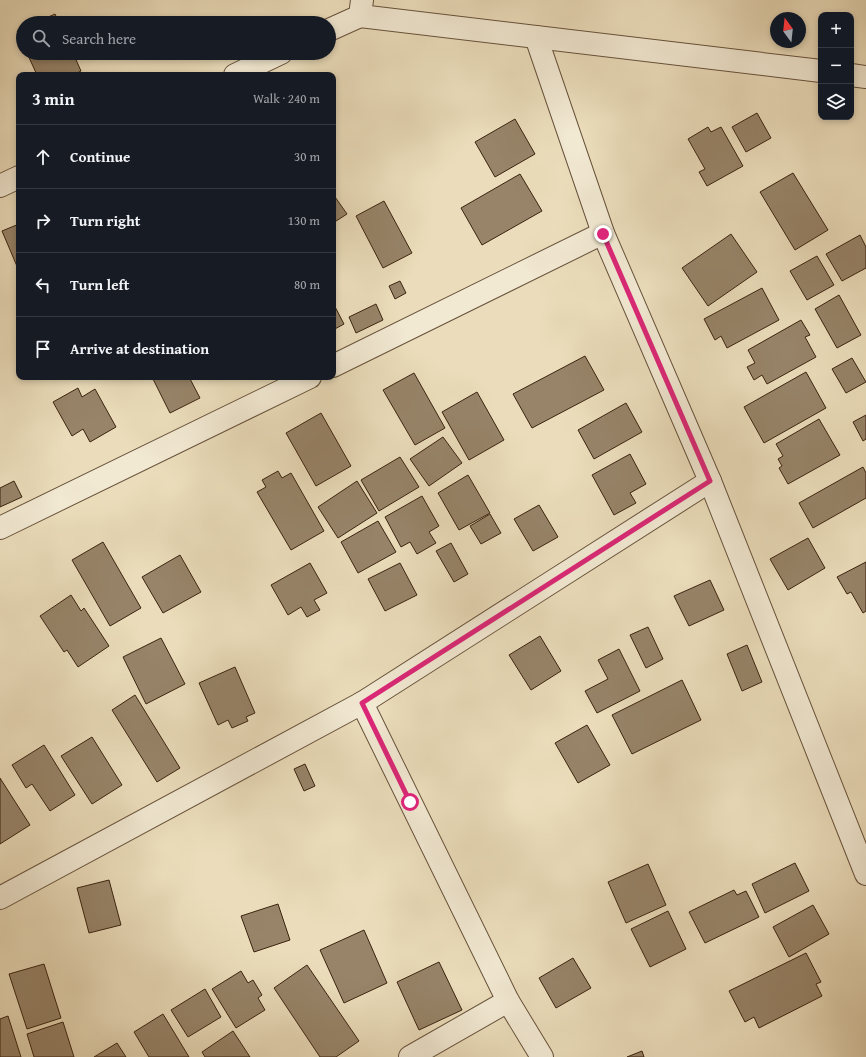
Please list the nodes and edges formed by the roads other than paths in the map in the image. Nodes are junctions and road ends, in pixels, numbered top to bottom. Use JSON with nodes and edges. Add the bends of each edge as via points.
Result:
{"nodes":[{"id":1,"x":361,"y":8,"type":"edge"},
{"id":2,"x":336,"y":25,"type":"edge"},
{"id":3,"x":536,"y":37,"type":"junction"},
{"id":4,"x":266,"y":60,"type":"edge"},
{"id":5,"x":818,"y":71,"type":"edge"},
{"id":6,"x":241,"y":72,"type":"edge"},
{"id":7,"x":854,"y":75,"type":"edge"},
{"id":8,"x":866,"y":77,"type":"edge"},
{"id":9,"x":16,"y":178,"type":"edge"},
{"id":10,"x":0,"y":186,"type":"edge"},
{"id":11,"x":603,"y":234,"type":"junction"},
{"id":12,"x":336,"y":365,"type":"edge"},
{"id":13,"x":304,"y":380,"type":"edge"},
{"id":14,"x":710,"y":481,"type":"junction"},
{"id":15,"x":0,"y":528,"type":"edge"},
{"id":16,"x":362,"y":703,"type":"junction"},
{"id":17,"x":866,"y":874,"type":"edge"},
{"id":18,"x":0,"y":898,"type":"edge"},
{"id":19,"x":508,"y":1001,"type":"junction"},
{"id":20,"x":410,"y":1057,"type":"edge"},
{"id":21,"x":542,"y":1057,"type":"edge"}],
"edges":[{"from":1,"to":2,"type":"street"},
{"from":1,"to":3,"type":"street"},
{"from":3,"to":5,"type":"street"},
{"from":3,"to":11,"type":"street"},
{"from":4,"to":6,"type":"street"},
{"from":7,"to":8,"type":"street"},
{"from":9,"to":10,"type":"street"},
{"from":11,"to":12,"type":"street"},
{"from":11,"to":14,"type":"street"},
{"from":13,"to":15,"type":"street"},
{"from":14,"to":16,"type":"street"},
{"from":14,"to":17,"type":"street"},
{"from":16,"to":18,"type":"street"},
{"from":16,"to":19,"type":"street"},
{"from":19,"to":20,"type":"street"},
{"from":19,"to":21,"type":"street"}]}
